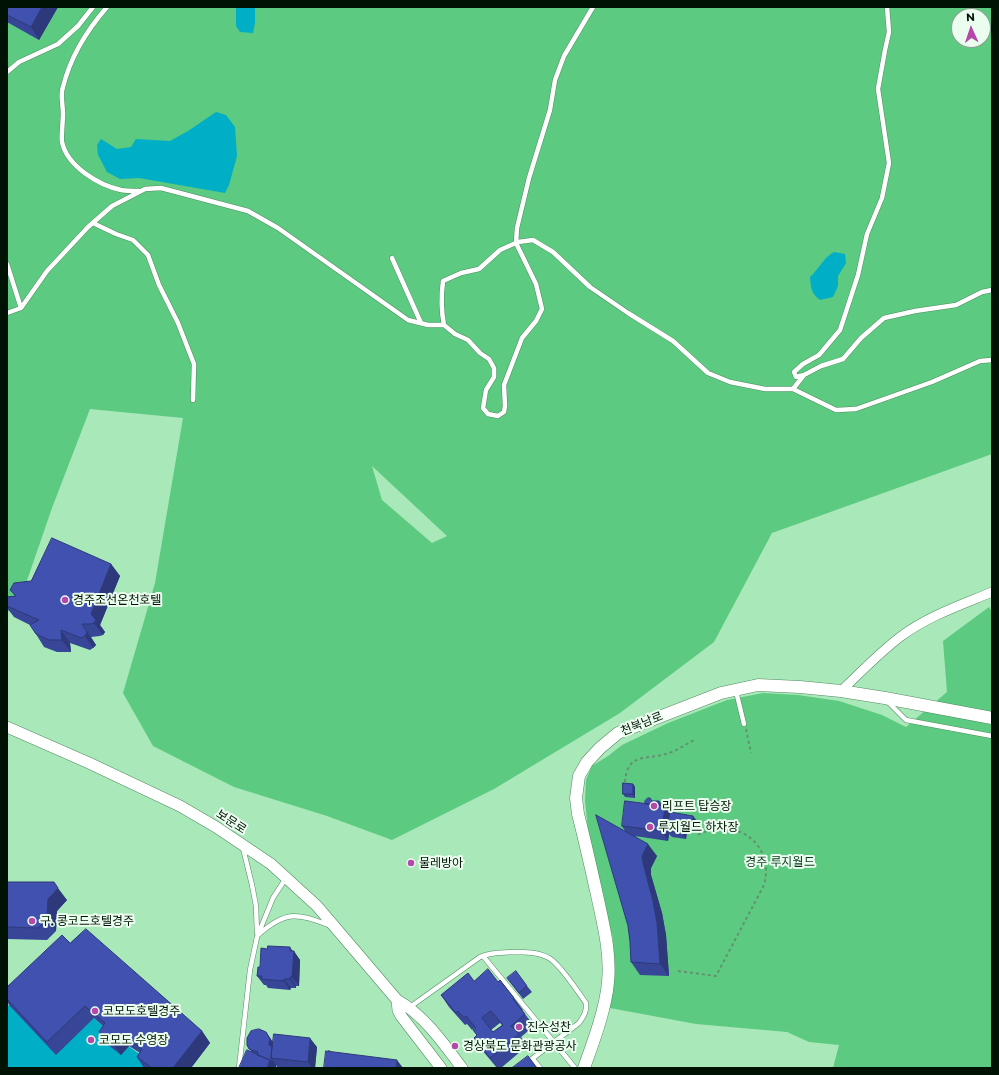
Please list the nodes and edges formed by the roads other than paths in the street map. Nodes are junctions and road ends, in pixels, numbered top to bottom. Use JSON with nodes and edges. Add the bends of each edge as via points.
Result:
{"nodes":[{"id":1,"x":91,"y":7,"type":"edge"},
{"id":2,"x":108,"y":7,"type":"edge"},
{"id":3,"x":593,"y":7,"type":"edge"},
{"id":4,"x":888,"y":7,"type":"edge"},
{"id":5,"x":7,"y":72,"type":"edge"},
{"id":6,"x":141,"y":191,"type":"junction"},
{"id":7,"x":93,"y":223,"type":"junction"},
{"id":8,"x":516,"y":243,"type":"junction"},
{"id":9,"x":392,"y":258,"type":"dead end"},
{"id":10,"x":7,"y":264,"type":"edge"},
{"id":11,"x":992,"y":290,"type":"edge"},
{"id":12,"x":21,"y":308,"type":"junction"},
{"id":13,"x":7,"y":313,"type":"edge"},
{"id":14,"x":421,"y":323,"type":"junction"},
{"id":15,"x":444,"y":325,"type":"junction"},
{"id":16,"x":992,"y":360,"type":"edge"},
{"id":17,"x":804,"y":375,"type":"junction"},
{"id":18,"x":793,"y":389,"type":"junction"},
{"id":19,"x":193,"y":400,"type":"dead end"},
{"id":20,"x":992,"y":592,"type":"edge"},
{"id":21,"x":736,"y":689,"type":"junction"},
{"id":22,"x":841,"y":691,"type":"junction"},
{"id":23,"x":885,"y":698,"type":"junction"},
{"id":24,"x":992,"y":718,"type":"edge"},
{"id":25,"x":744,"y":724,"type":"road end"},
{"id":26,"x":7,"y":727,"type":"edge"},
{"id":27,"x":992,"y":736,"type":"edge"},
{"id":28,"x":242,"y":845,"type":"junction"},
{"id":29,"x":286,"y":878,"type":"junction"},
{"id":30,"x":336,"y":928,"type":"junction"},
{"id":31,"x":257,"y":936,"type":"junction"},
{"id":32,"x":483,"y":956,"type":"junction"},
{"id":33,"x":397,"y":1000,"type":"junction"},
{"id":34,"x":410,"y":1007,"type":"junction"},
{"id":35,"x":555,"y":1042,"type":"junction"},
{"id":36,"x":533,"y":1059,"type":"junction"},
{"id":37,"x":239,"y":1068,"type":"edge"},
{"id":38,"x":440,"y":1068,"type":"edge"},
{"id":39,"x":462,"y":1068,"type":"edge"},
{"id":40,"x":520,"y":1068,"type":"edge"},
{"id":41,"x":540,"y":1068,"type":"edge"},
{"id":42,"x":576,"y":1068,"type":"edge"},
{"id":43,"x":584,"y":1068,"type":"edge"}],
"edges":[{"from":1,"to":5,"type":"lane","via":[[78,26],[58,44],[19,62]]},
{"from":2,"to":6,"type":"lane","via":[[92,26],[79,48],[62,88],[62,141],[71,160],[100,184],[122,190]]},
{"from":3,"to":8,"type":"lane","via":[[564,56],[555,80],[550,110],[517,228]]},
{"from":4,"to":17,"type":"lane","via":[[889,32],[878,89],[889,163],[882,198],[867,234],[858,275],[840,330],[819,355],[794,372],[796,377]]},
{"from":6,"to":7,"type":"lane","via":[[112,206]]},
{"from":6,"to":14,"type":"lane","via":[[161,188],[248,211],[278,228],[408,320]]},
{"from":7,"to":12,"type":"lane","via":[[47,271]]},
{"from":7,"to":19,"type":"lane","via":[[133,240],[148,255],[194,364]]},
{"from":8,"to":15,"type":"lane","via":[[500,250],[479,269],[443,281],[441,296]]},
{"from":8,"to":15,"type":"lane","via":[[536,284],[542,309],[522,338],[504,385],[504,412],[498,416],[488,414],[483,408],[486,390],[494,378],[494,368],[489,358],[480,353],[468,340]]},
{"from":8,"to":18,"type":"lane","via":[[533,240],[553,252],[590,287],[673,341],[708,373],[730,382],[765,389]]},
{"from":9,"to":14,"type":"lane"},
{"from":10,"to":12,"type":"lane"},
{"from":11,"to":17,"type":"lane","via":[[956,305],[884,318],[861,338],[843,359]]},
{"from":12,"to":13,"type":"lane"},
{"from":14,"to":15,"type":"lane"},
{"from":16,"to":18,"type":"lane","via":[[980,361],[932,382],[856,408],[836,410]]},
{"from":17,"to":18,"type":"lane"},
{"from":20,"to":22,"type":"street","via":[[947,610],[901,636]]},
{"from":21,"to":22,"type":"main road","name":"천북남로","via":[[758,685]]},
{"from":21,"to":25,"type":"lane"},
{"from":21,"to":43,"type":"main road","name":"천북남로","via":[[618,733],[587,762],[579,776],[576,798],[578,814],[607,938],[608,963],[606,997]]},
{"from":22,"to":23,"type":"main road","name":"천북남로"},
{"from":23,"to":24,"type":"main road","name":"천북남로"},
{"from":23,"to":27,"type":"lane","via":[[906,720]]},
{"from":26,"to":28,"type":"street","name":"보문로","via":[[180,806]]},
{"from":28,"to":29,"type":"street","name":"보문로","via":[[271,864]]},
{"from":28,"to":31,"type":"lane","via":[[256,906]]},
{"from":29,"to":30,"type":"street","name":"보문로","via":[[317,906]]},
{"from":29,"to":31,"type":"lane","via":[[273,898]]},
{"from":30,"to":31,"type":"lane","via":[[307,917],[292,916],[271,923]]},
{"from":30,"to":33,"type":"street","name":"보문로"},
{"from":31,"to":37,"type":"lane","via":[[250,970]]},
{"from":32,"to":34,"type":"lane"},
{"from":32,"to":35,"type":"lane"},
{"from":32,"to":35,"type":"lane","via":[[524,952],[550,958],[556,964],[586,1003],[587,1009],[580,1023]]},
{"from":33,"to":34,"type":"street","name":"보문로"},
{"from":33,"to":38,"type":"street","name":"보문로","via":[[398,1010]]},
{"from":34,"to":39,"type":"street","name":"보문로","via":[[442,1041]]},
{"from":35,"to":36,"type":"lane"},
{"from":35,"to":42,"type":"lane"},
{"from":36,"to":40,"type":"lane"},
{"from":36,"to":41,"type":"lane"}]}
